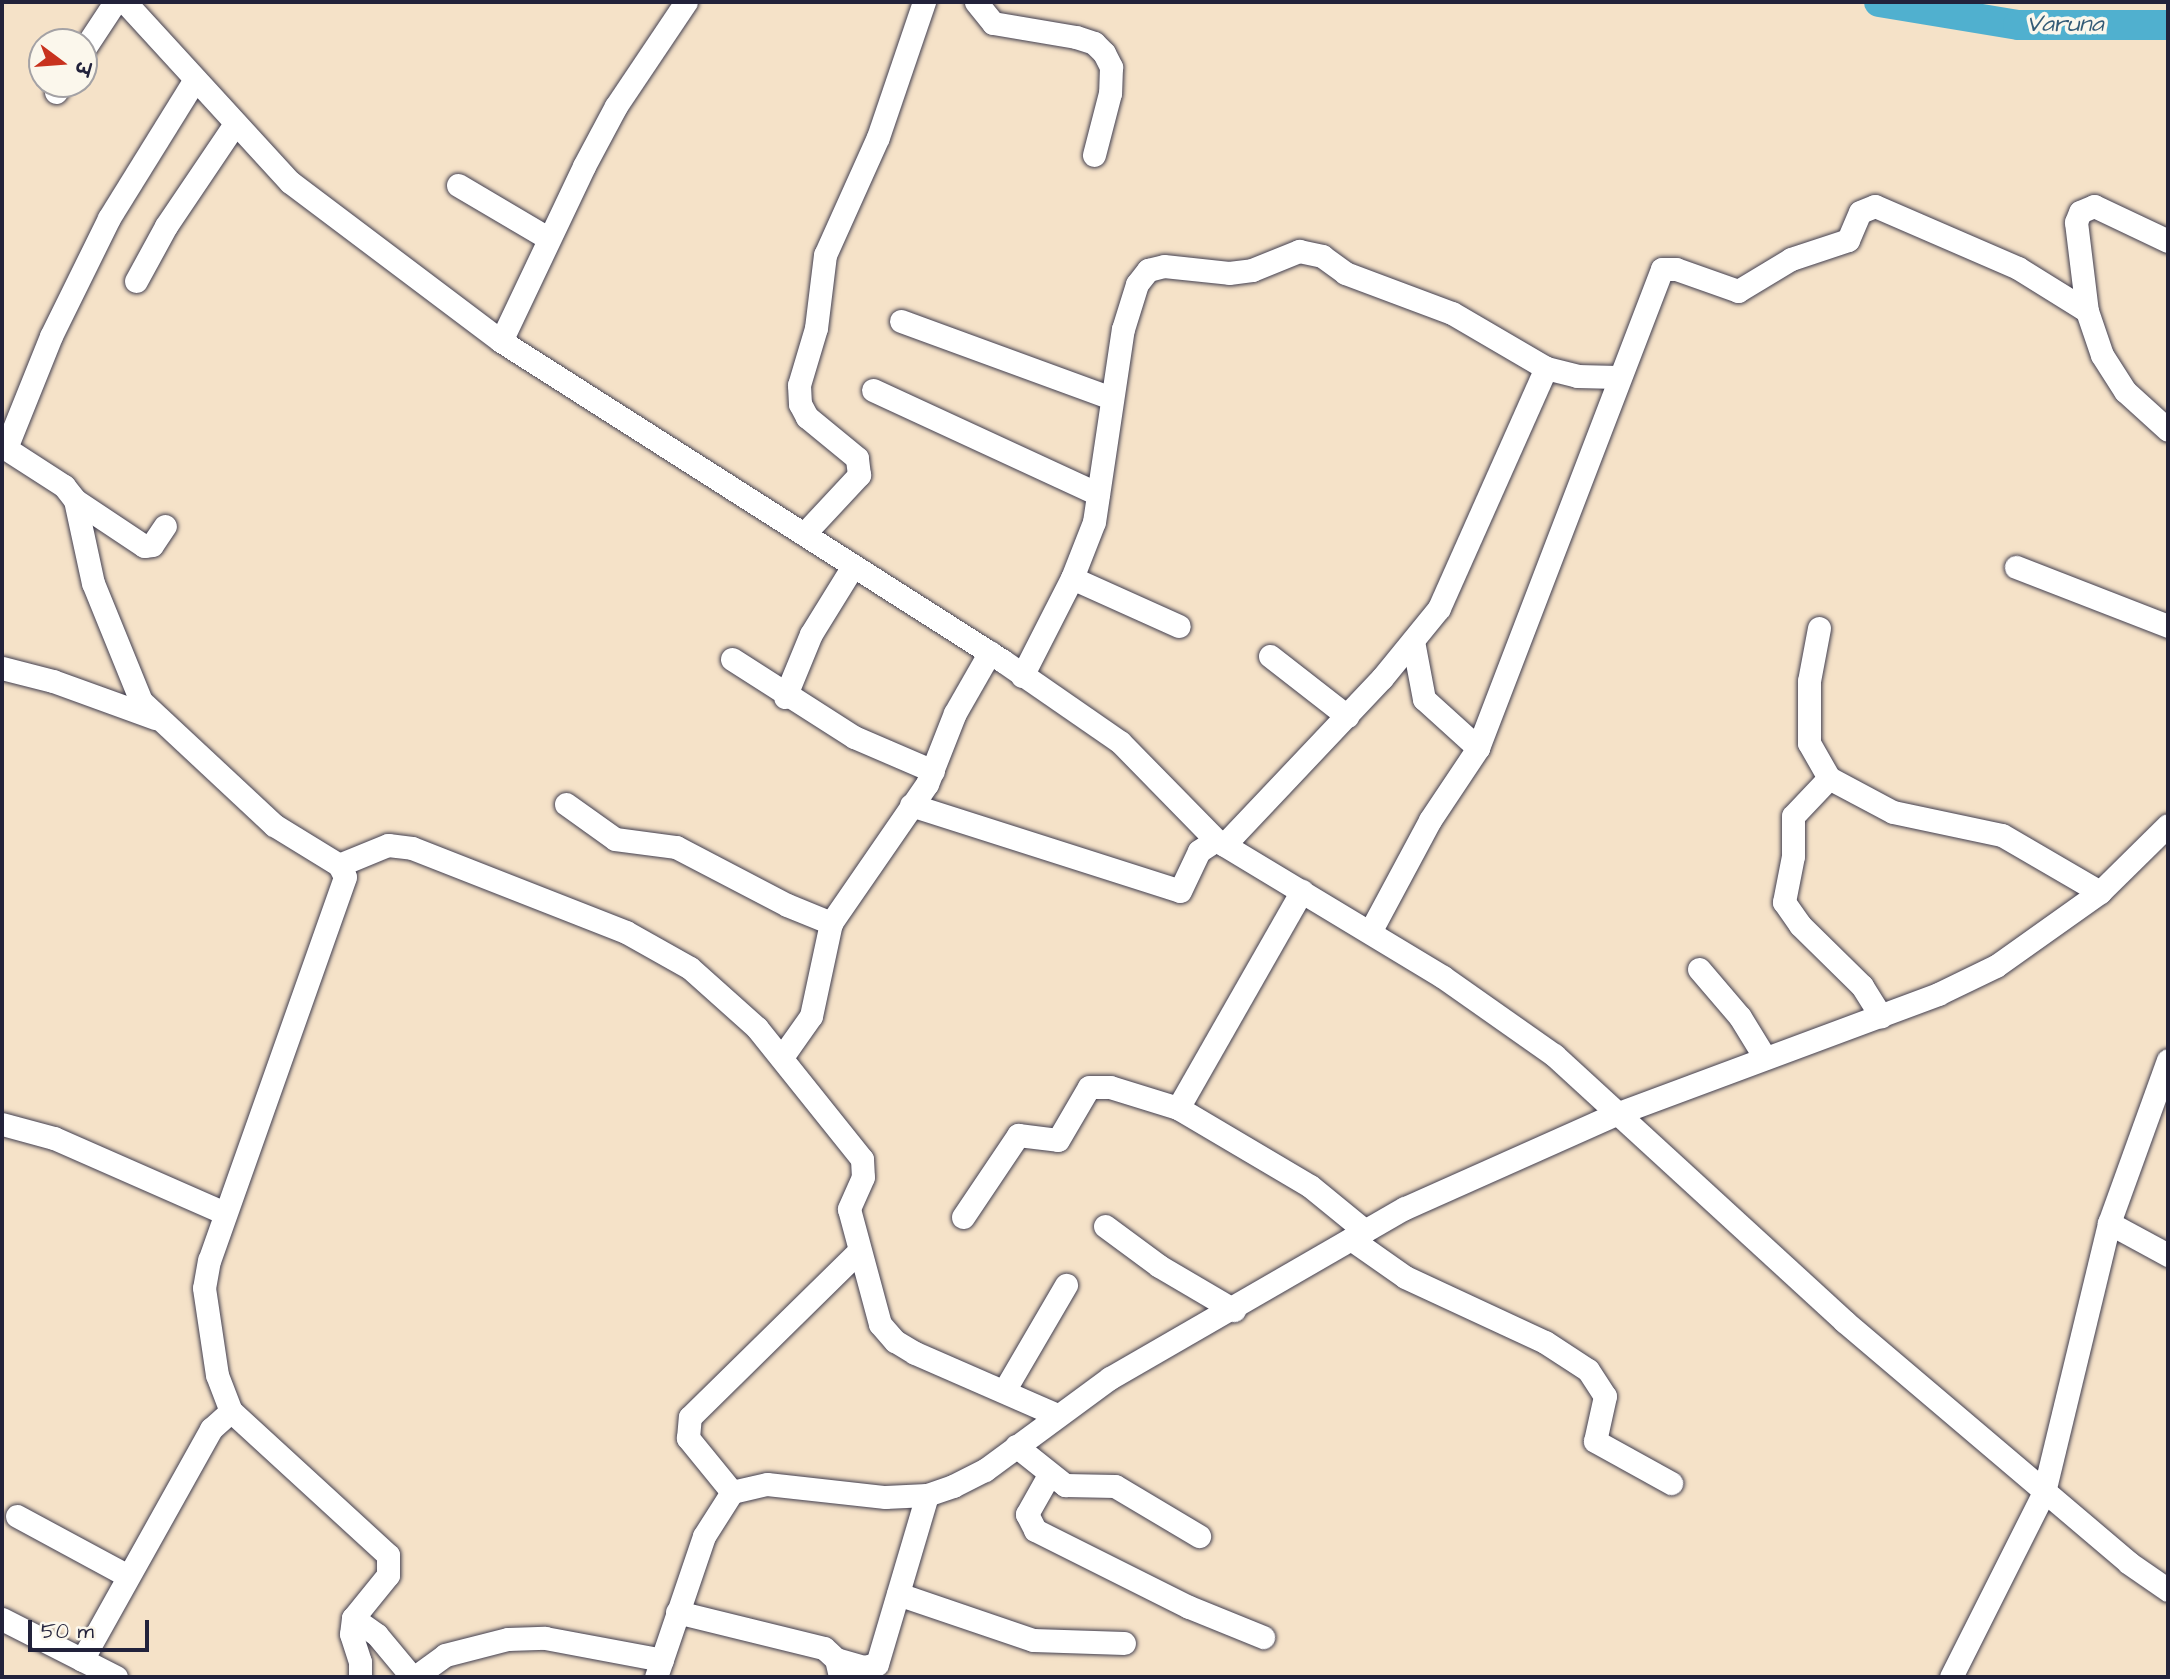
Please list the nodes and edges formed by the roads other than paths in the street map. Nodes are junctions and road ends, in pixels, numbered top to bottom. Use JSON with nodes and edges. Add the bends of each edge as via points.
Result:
{"nodes":[{"id":1,"x":115,"y":2,"type":"edge"},
{"id":2,"x":125,"y":2,"type":"edge"},
{"id":3,"x":686,"y":2,"type":"edge"},
{"id":4,"x":924,"y":2,"type":"edge"},
{"id":5,"x":976,"y":2,"type":"edge"},
{"id":6,"x":98,"y":28,"type":"edge"},
{"id":7,"x":194,"y":81,"type":"junction"},
{"id":8,"x":234,"y":125,"type":"junction"},
{"id":9,"x":1094,"y":155,"type":"dead end"},
{"id":10,"x":457,"y":185,"type":"dead end"},
{"id":11,"x":548,"y":238,"type":"junction"},
{"id":12,"x":2168,"y":241,"type":"edge"},
{"id":13,"x":136,"y":281,"type":"dead end"},
{"id":14,"x":2087,"y":311,"type":"junction"},
{"id":15,"x":901,"y":321,"type":"dead end"},
{"id":16,"x":501,"y":341,"type":"junction"},
{"id":17,"x":1546,"y":368,"type":"junction"},
{"id":18,"x":1618,"y":377,"type":"junction"},
{"id":19,"x":873,"y":390,"type":"dead end"},
{"id":20,"x":1111,"y":398,"type":"junction"},
{"id":21,"x":2168,"y":430,"type":"edge"},
{"id":22,"x":4,"y":447,"type":"edge"},
{"id":23,"x":1098,"y":494,"type":"junction"},
{"id":24,"x":75,"y":500,"type":"junction"},
{"id":25,"x":165,"y":526,"type":"dead end"},
{"id":26,"x":804,"y":534,"type":"junction"},
{"id":27,"x":853,"y":566,"type":"junction"},
{"id":28,"x":2016,"y":567,"type":"dead end"},
{"id":29,"x":1072,"y":579,"type":"junction"},
{"id":30,"x":1179,"y":626,"type":"dead end"},
{"id":31,"x":2168,"y":626,"type":"edge"},
{"id":32,"x":1819,"y":628,"type":"dead end"},
{"id":33,"x":1413,"y":640,"type":"junction"},
{"id":34,"x":990,"y":652,"type":"junction"},
{"id":35,"x":1270,"y":656,"type":"dead end"},
{"id":36,"x":732,"y":659,"type":"dead end"},
{"id":37,"x":2,"y":668,"type":"edge"},
{"id":38,"x":1022,"y":676,"type":"junction"},
{"id":39,"x":785,"y":697,"type":"junction"},
{"id":40,"x":1347,"y":716,"type":"junction"},
{"id":41,"x":158,"y":720,"type":"junction"},
{"id":42,"x":1478,"y":748,"type":"junction"},
{"id":43,"x":933,"y":771,"type":"junction"},
{"id":44,"x":1829,"y":778,"type":"junction"},
{"id":45,"x":566,"y":804,"type":"dead end"},
{"id":46,"x":911,"y":804,"type":"junction"},
{"id":47,"x":2168,"y":825,"type":"edge"},
{"id":48,"x":1220,"y":843,"type":"junction"},
{"id":49,"x":338,"y":865,"type":"junction"},
{"id":50,"x":1302,"y":891,"type":"junction"},
{"id":51,"x":2100,"y":892,"type":"junction"},
{"id":52,"x":831,"y":923,"type":"junction"},
{"id":53,"x":1370,"y":932,"type":"junction"},
{"id":54,"x":1699,"y":970,"type":"dead end"},
{"id":55,"x":1881,"y":1016,"type":"junction"},
{"id":56,"x":1764,"y":1056,"type":"junction"},
{"id":57,"x":782,"y":1058,"type":"junction"},
{"id":58,"x":2168,"y":1060,"type":"edge"},
{"id":59,"x":1178,"y":1108,"type":"junction"},
{"id":60,"x":1616,"y":1114,"type":"junction"},
{"id":61,"x":2,"y":1124,"type":"edge"},
{"id":62,"x":225,"y":1213,"type":"junction"},
{"id":63,"x":962,"y":1216,"type":"dead end"},
{"id":64,"x":2109,"y":1223,"type":"junction"},
{"id":65,"x":1105,"y":1226,"type":"dead end"},
{"id":66,"x":1359,"y":1235,"type":"junction"},
{"id":67,"x":859,"y":1251,"type":"junction"},
{"id":68,"x":2168,"y":1255,"type":"edge"},
{"id":69,"x":1066,"y":1285,"type":"dead end"},
{"id":70,"x":1234,"y":1310,"type":"junction"},
{"id":71,"x":1004,"y":1391,"type":"junction"},
{"id":72,"x":231,"y":1411,"type":"junction"},
{"id":73,"x":1057,"y":1415,"type":"junction"},
{"id":74,"x":1016,"y":1446,"type":"junction"},
{"id":75,"x":1049,"y":1475,"type":"junction"},
{"id":76,"x":1671,"y":1483,"type":"dead end"},
{"id":77,"x":732,"y":1492,"type":"junction"},
{"id":78,"x":2044,"y":1492,"type":"junction"},
{"id":79,"x":927,"y":1495,"type":"junction"},
{"id":80,"x":17,"y":1516,"type":"dead end"},
{"id":81,"x":1199,"y":1536,"type":"dead end"},
{"id":82,"x":128,"y":1576,"type":"junction"},
{"id":83,"x":2168,"y":1590,"type":"edge"},
{"id":84,"x":898,"y":1594,"type":"junction"},
{"id":85,"x":677,"y":1612,"type":"junction"},
{"id":86,"x":353,"y":1618,"type":"junction"},
{"id":87,"x":2,"y":1619,"type":"edge"},
{"id":88,"x":1263,"y":1637,"type":"dead end"},
{"id":89,"x":1124,"y":1643,"type":"dead end"},
{"id":90,"x":82,"y":1660,"type":"junction"},
{"id":91,"x":659,"y":1668,"type":"edge"},
{"id":92,"x":838,"y":1668,"type":"edge"},
{"id":93,"x":116,"y":1677,"type":"edge"},
{"id":94,"x":360,"y":1677,"type":"edge"},
{"id":95,"x":413,"y":1677,"type":"edge"},
{"id":96,"x":1951,"y":1677,"type":"edge"}],
"edges":[{"from":1,"to":6,"type":"street"},
{"from":2,"to":7,"type":"street"},
{"from":3,"to":11,"type":"street","via":[[616,106]]},
{"from":4,"to":26,"type":"street","via":[[878,137],[825,255],[821,303],[799,385],[800,404],[807,417],[857,458],[859,475]]},
{"from":5,"to":9,"type":"street","via":[[993,23],[1076,37],[1094,43],[1104,53],[1111,67],[1110,93]]},
{"from":7,"to":8,"type":"street"},
{"from":7,"to":22,"type":"street","via":[[109,218],[51,336]]},
{"from":8,"to":13,"type":"street","via":[[166,226]]},
{"from":8,"to":16,"type":"street","via":[[290,183]]},
{"from":10,"to":11,"type":"street"},
{"from":11,"to":16,"type":"street"},
{"from":12,"to":14,"type":"street","via":[[2094,206],[2080,212],[2076,222]]},
{"from":14,"to":18,"type":"street","via":[[2018,268],[1869,206],[1860,212],[1848,240],[1791,258],[1738,290],[1676,269],[1662,270]]},
{"from":14,"to":21,"type":"street","via":[[2102,355],[2125,391]]},
{"from":15,"to":20,"type":"street"},
{"from":16,"to":26,"type":"street"},
{"from":17,"to":18,"type":"street","via":[[1577,376]]},
{"from":17,"to":20,"type":"street","via":[[1452,313],[1299,251],[1252,270],[1229,273],[1164,266],[1148,270],[1129,304]]},
{"from":17,"to":33,"type":"street","via":[[1447,593]]},
{"from":18,"to":42,"type":"street"},
{"from":19,"to":23,"type":"street"},
{"from":20,"to":23,"type":"street"},
{"from":22,"to":24,"type":"street","via":[[64,486]]},
{"from":23,"to":29,"type":"street","via":[[1094,522]]},
{"from":24,"to":25,"type":"street","via":[[144,546],[152,545]]},
{"from":24,"to":41,"type":"street","via":[[93,583],[118,653],[141,701]]},
{"from":26,"to":27,"type":"street"},
{"from":27,"to":34,"type":"street"},
{"from":27,"to":39,"type":"street","via":[[811,634]]},
{"from":28,"to":31,"type":"street"},
{"from":29,"to":30,"type":"street"},
{"from":29,"to":38,"type":"street"},
{"from":32,"to":44,"type":"street","via":[[1809,681],[1809,734],[1817,763]]},
{"from":33,"to":40,"type":"street"},
{"from":33,"to":42,"type":"street","via":[[1424,699]]},
{"from":34,"to":38,"type":"street"},
{"from":34,"to":43,"type":"street","via":[[951,723]]},
{"from":35,"to":40,"type":"street"},
{"from":36,"to":39,"type":"street"},
{"from":37,"to":41,"type":"street","via":[[53,681]]},
{"from":38,"to":48,"type":"street","via":[[1120,743]]},
{"from":39,"to":43,"type":"street","via":[[855,737]]},
{"from":40,"to":48,"type":"street"},
{"from":41,"to":49,"type":"street","via":[[274,825]]},
{"from":42,"to":53,"type":"street","via":[[1430,820]]},
{"from":43,"to":46,"type":"street"},
{"from":44,"to":51,"type":"street","via":[[1894,813],[2002,835]]},
{"from":44,"to":55,"type":"street","via":[[1793,816],[1793,856],[1784,902],[1800,925],[1862,986]]},
{"from":45,"to":52,"type":"street","via":[[615,839],[676,847]]},
{"from":46,"to":48,"type":"street","via":[[1180,891],[1199,850]]},
{"from":46,"to":52,"type":"street"},
{"from":47,"to":51,"type":"street"},
{"from":48,"to":50,"type":"street"},
{"from":49,"to":57,"type":"street","via":[[388,845],[412,848],[626,932],[690,968],[757,1028]]},
{"from":49,"to":62,"type":"street","via":[[345,877],[332,923]]},
{"from":50,"to":53,"type":"street"},
{"from":50,"to":59,"type":"street"},
{"from":51,"to":55,"type":"street","via":[[1996,966]]},
{"from":52,"to":57,"type":"street","via":[[811,1016]]},
{"from":53,"to":60,"type":"street","via":[[1506,1018],[1554,1055]]},
{"from":54,"to":56,"type":"street","via":[[1740,1017]]},
{"from":55,"to":56,"type":"street"},
{"from":56,"to":60,"type":"street"},
{"from":57,"to":67,"type":"street","via":[[862,1159],[863,1177],[849,1209]]},
{"from":58,"to":64,"type":"street"},
{"from":59,"to":63,"type":"street","via":[[1121,1089],[1089,1087],[1058,1140],[1018,1135]]},
{"from":59,"to":66,"type":"street","via":[[1310,1186]]},
{"from":60,"to":66,"type":"street","via":[[1476,1173]]},
{"from":60,"to":78,"type":"street","via":[[1844,1321]]},
{"from":61,"to":62,"type":"street","via":[[54,1138]]},
{"from":62,"to":72,"type":"street","via":[[204,1288],[217,1374]]},
{"from":64,"to":68,"type":"street"},
{"from":64,"to":78,"type":"street"},
{"from":65,"to":70,"type":"street"},
{"from":66,"to":70,"type":"street"},
{"from":66,"to":76,"type":"street","via":[[1405,1277],[1545,1342],[1588,1370],[1605,1396],[1595,1441]]},
{"from":67,"to":71,"type":"street","via":[[871,1303],[880,1324],[895,1341]]},
{"from":67,"to":77,"type":"street","via":[[690,1417],[688,1438]]},
{"from":69,"to":71,"type":"street"},
{"from":70,"to":73,"type":"street","via":[[1146,1356]]},
{"from":71,"to":73,"type":"street"},
{"from":72,"to":82,"type":"street","via":[[211,1429]]},
{"from":72,"to":86,"type":"street","via":[[388,1555],[387,1575]]},
{"from":73,"to":74,"type":"street"},
{"from":74,"to":75,"type":"street"},
{"from":74,"to":79,"type":"street","via":[[985,1471]]},
{"from":75,"to":81,"type":"street","via":[[1078,1489],[1115,1486]]},
{"from":75,"to":88,"type":"street","via":[[1027,1514],[1035,1530],[1189,1607]]},
{"from":77,"to":79,"type":"street","via":[[767,1484],[885,1497]]},
{"from":77,"to":85,"type":"street","via":[[704,1536]]},
{"from":78,"to":83,"type":"street"},
{"from":78,"to":96,"type":"street"},
{"from":79,"to":84,"type":"street"},
{"from":80,"to":82,"type":"street"},
{"from":82,"to":90,"type":"street"},
{"from":84,"to":89,"type":"street","via":[[1033,1640]]},
{"from":84,"to":92,"type":"street","via":[[877,1664]]},
{"from":85,"to":91,"type":"street"},
{"from":85,"to":92,"type":"street","via":[[810,1642]]},
{"from":86,"to":94,"type":"street","via":[[351,1634]]},
{"from":86,"to":95,"type":"street","via":[[377,1635]]},
{"from":87,"to":90,"type":"street"},
{"from":90,"to":93,"type":"street"},
{"from":91,"to":95,"type":"street","via":[[545,1638],[508,1639],[445,1655]]}]}
